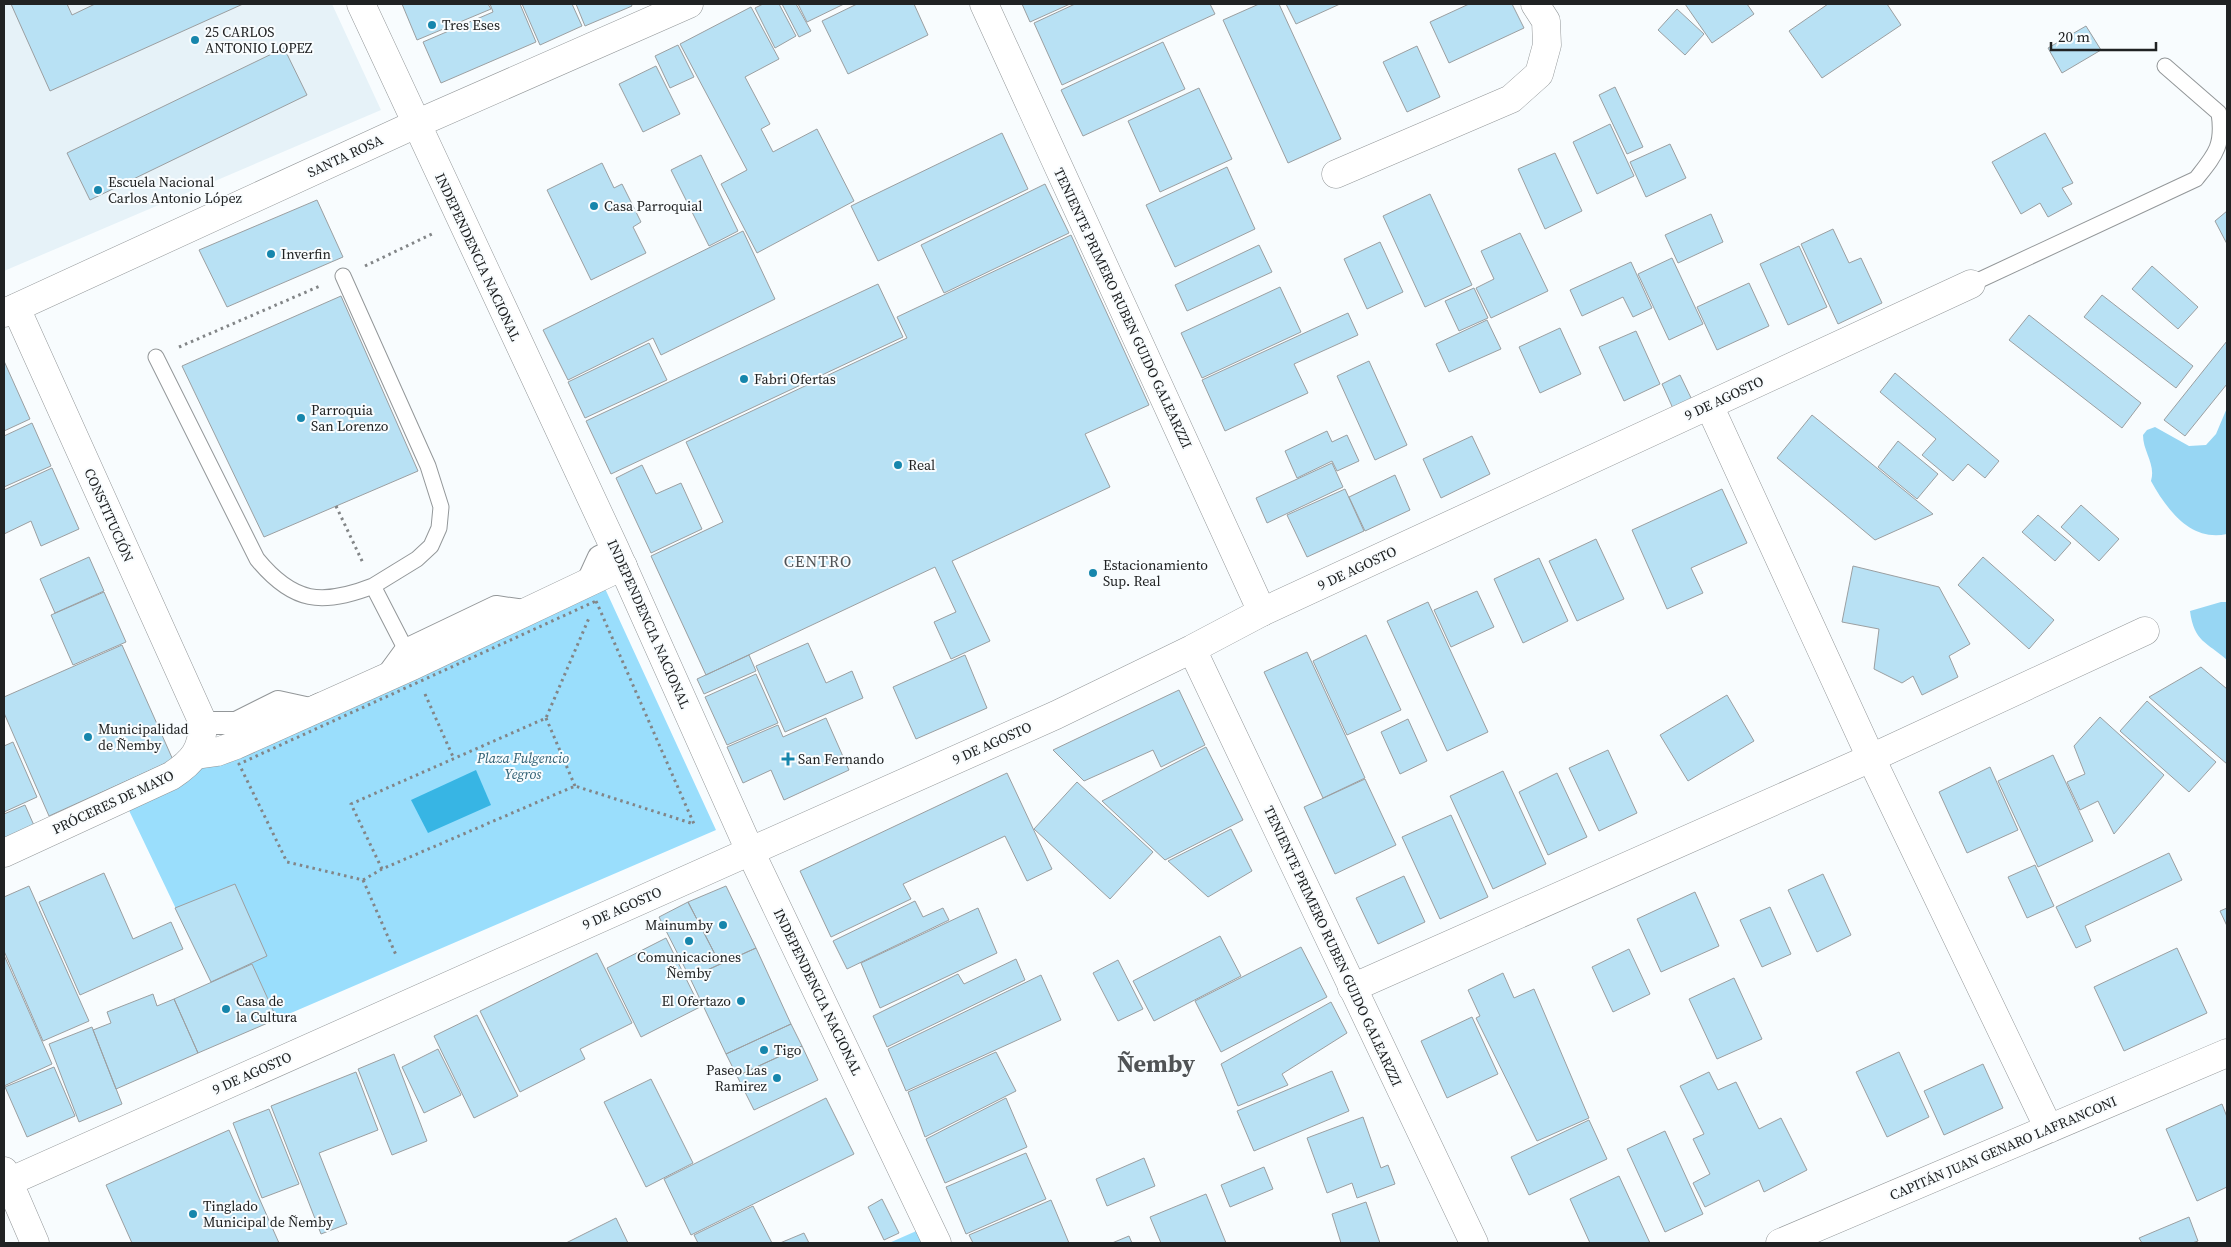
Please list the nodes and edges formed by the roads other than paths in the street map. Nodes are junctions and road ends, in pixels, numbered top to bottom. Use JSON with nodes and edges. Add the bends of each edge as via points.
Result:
{"nodes":[{"id":1,"x":361,"y":4,"type":"edge"},
{"id":2,"x":689,"y":4,"type":"edge"},
{"id":3,"x":984,"y":4,"type":"edge"},
{"id":4,"x":1535,"y":4,"type":"edge"},
{"id":5,"x":2165,"y":66,"type":"dead end"},
{"id":6,"x":416,"y":124,"type":"junction"},
{"id":7,"x":1336,"y":174,"type":"dead end"},
{"id":8,"x":343,"y":276,"type":"road end"},
{"id":9,"x":1971,"y":284,"type":"joint"},
{"id":10,"x":10,"y":310,"type":"edge"},
{"id":11,"x":156,"y":357,"type":"road end"},
{"id":12,"x":1709,"y":405,"type":"junction"},
{"id":13,"x":619,"y":558,"type":"junction"},
{"id":14,"x":374,"y":586,"type":"junction"},
{"id":15,"x":1262,"y":612,"type":"junction"},
{"id":16,"x":2145,"y":631,"type":"dead end"},
{"id":17,"x":1192,"y":649,"type":"junction"},
{"id":18,"x":406,"y":650,"type":"junction"},
{"id":19,"x":203,"y":723,"type":"junction"},
{"id":20,"x":196,"y":755,"type":"junction"},
{"id":21,"x":1871,"y":758,"type":"junction"},
{"id":22,"x":750,"y":851,"type":"junction"},
{"id":23,"x":4,"y":854,"type":"edge"},
{"id":24,"x":1352,"y":988,"type":"junction"},
{"id":25,"x":2227,"y":1053,"type":"edge"},
{"id":26,"x":2049,"y":1129,"type":"junction"},
{"id":27,"x":5,"y":1179,"type":"edge"},
{"id":28,"x":35,"y":1243,"type":"edge"},
{"id":29,"x":937,"y":1243,"type":"edge"},
{"id":30,"x":1474,"y":1243,"type":"edge"},
{"id":31,"x":1780,"y":1243,"type":"edge"}],
"edges":[{"from":1,"to":6,"type":"street","name":"INDEPENDENCIA NACIONAL"},
{"from":2,"to":6,"type":"street","name":"SANTA ROSA"},
{"from":3,"to":15,"type":"street","name":"TENIENTE PRIMERO RUBEN GUIDO GALEARZZI"},
{"from":4,"to":7,"type":"street","via":[[1546,21],[1546,45],[1539,74],[1511,100]]},
{"from":5,"to":9,"type":"lane","via":[[2219,114],[2222,133],[2215,156],[2196,179]]},
{"from":6,"to":10,"type":"street","name":"SANTA ROSA"},
{"from":6,"to":13,"type":"street","name":"INDEPENDENCIA NACIONAL"},
{"from":8,"to":14,"type":"lane","via":[[428,466],[441,507],[439,528],[431,546],[417,559]]},
{"from":9,"to":12,"type":"street","name":"9 DE AGOSTO"},
{"from":10,"to":19,"type":"street","name":"CONSTITUCIÓN"},
{"from":11,"to":14,"type":"lane","via":[[253,551],[268,572],[297,592],[322,599],[349,596]]},
{"from":12,"to":15,"type":"street","name":"9 DE AGOSTO"},
{"from":12,"to":21,"type":"street"},
{"from":13,"to":18,"type":"street","via":[[599,557],[588,581],[524,611],[496,607]]},
{"from":13,"to":20,"type":"street","via":[[412,666],[236,745]]},
{"from":13,"to":22,"type":"street","name":"INDEPENDENCIA NACIONAL"},
{"from":14,"to":18,"type":"lane"},
{"from":15,"to":17,"type":"street","name":"9 DE AGOSTO"},
{"from":16,"to":21,"type":"street"},
{"from":17,"to":22,"type":"street","name":"9 DE AGOSTO","via":[[1056,715]]},
{"from":17,"to":24,"type":"street","name":"TENIENTE PRIMERO RUBEN GUIDO GALEARZZI"},
{"from":18,"to":19,"type":"street","via":[[387,676],[310,709],[278,702],[236,722]]},
{"from":19,"to":20,"type":"street"},
{"from":20,"to":23,"type":"street","name":"PRÓCERES DE MAYO","via":[[172,776]]},
{"from":21,"to":24,"type":"street"},
{"from":21,"to":26,"type":"street"},
{"from":22,"to":27,"type":"street","name":"9 DE AGOSTO"},
{"from":22,"to":29,"type":"street","name":"INDEPENDENCIA NACIONAL"},
{"from":24,"to":30,"type":"street","name":"TENIENTE PRIMERO RUBEN GUIDO GALEARZZI"},
{"from":25,"to":26,"type":"street","name":"CAPITÁN JUAN GENARO LAFRANCONI"},
{"from":26,"to":31,"type":"street","name":"CAPITÁN JUAN GENARO LAFRANCONI"},
{"from":27,"to":28,"type":"street"}]}
